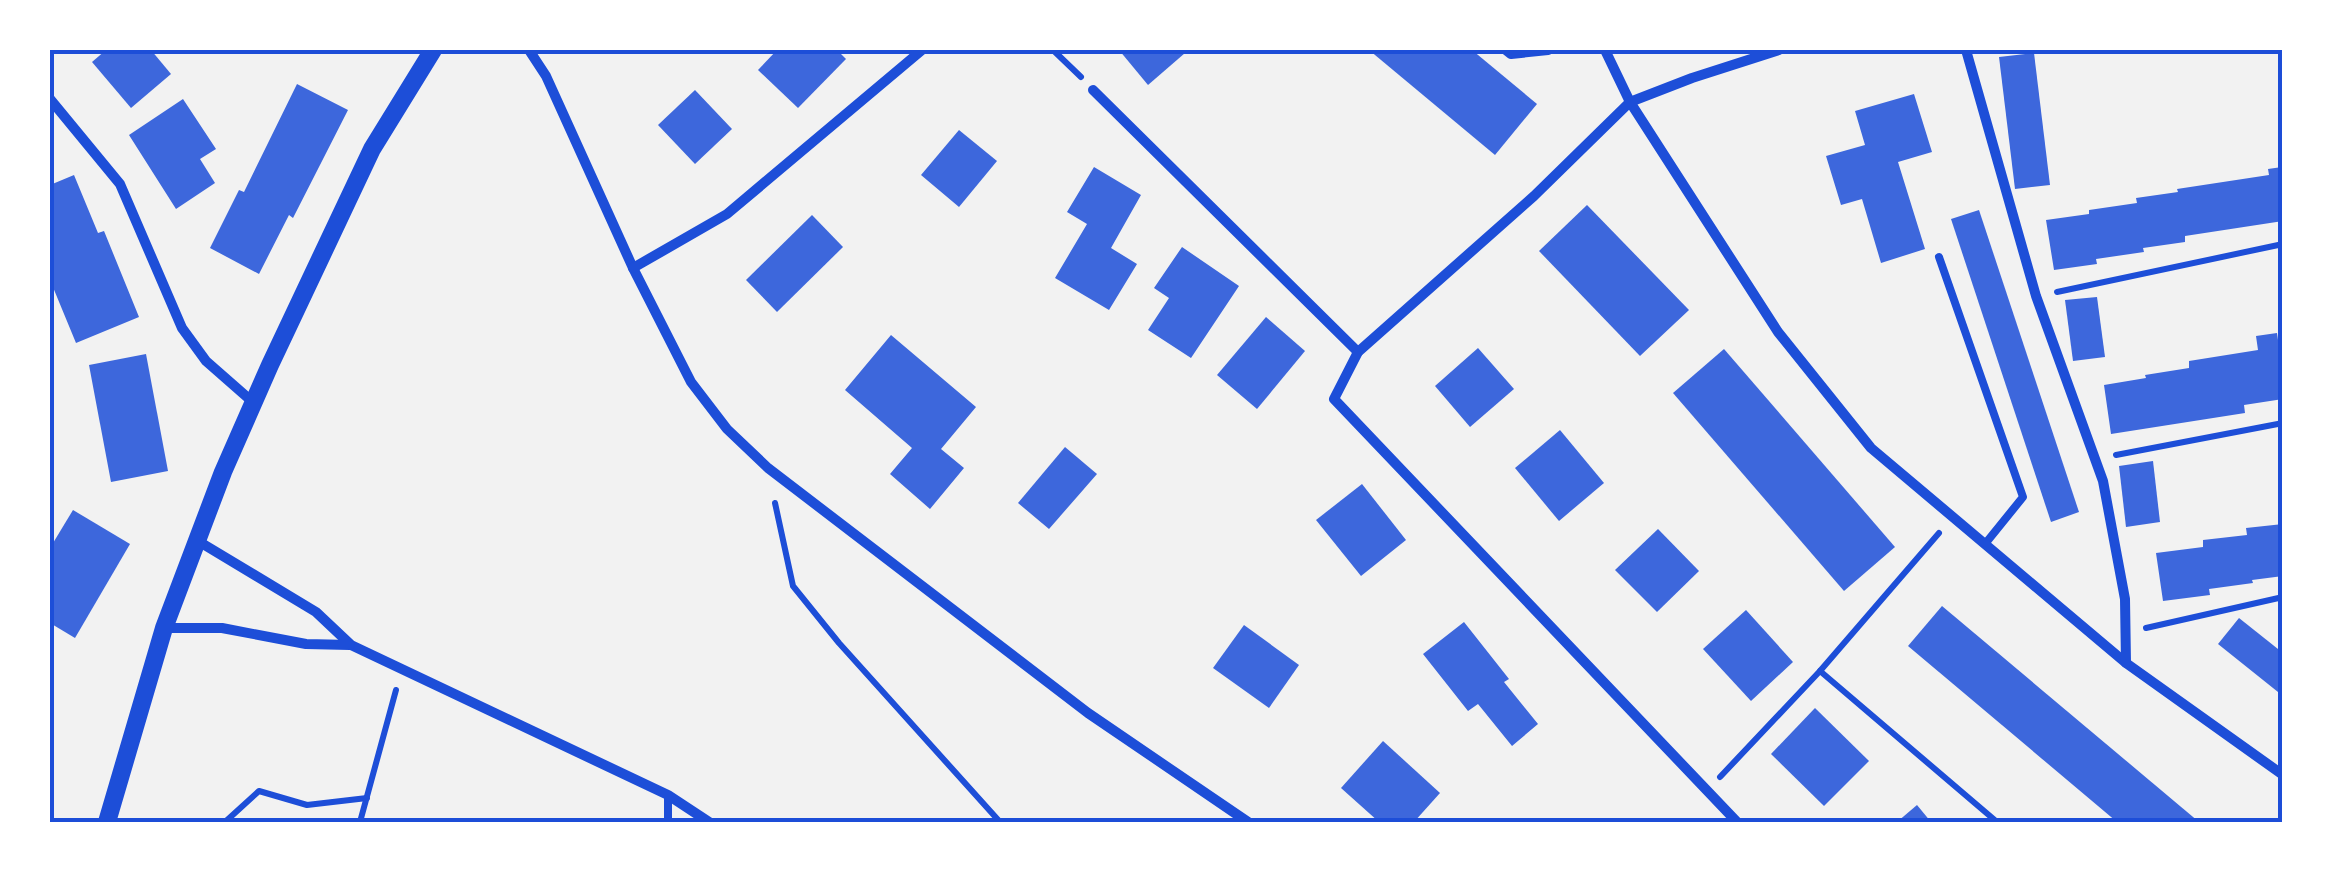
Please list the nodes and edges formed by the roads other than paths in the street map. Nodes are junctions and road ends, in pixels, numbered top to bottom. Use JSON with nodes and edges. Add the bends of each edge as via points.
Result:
{"nodes":[{"id":1,"x":432,"y":50,"type":"edge"},
{"id":2,"x":529,"y":50,"type":"edge"},
{"id":3,"x":922,"y":50,"type":"edge"},
{"id":4,"x":1506,"y":50,"type":"edge"},
{"id":5,"x":1548,"y":50,"type":"edge"},
{"id":6,"x":1605,"y":50,"type":"edge"},
{"id":7,"x":1779,"y":50,"type":"edge"},
{"id":8,"x":1966,"y":50,"type":"edge"},
{"id":9,"x":1093,"y":90,"type":"road end"},
{"id":10,"x":50,"y":100,"type":"edge"},
{"id":11,"x":1630,"y":102,"type":"junction"},
{"id":12,"x":1939,"y":257,"type":"dead end"},
{"id":13,"x":634,"y":268,"type":"junction"},
{"id":14,"x":1358,"y":352,"type":"junction"},
{"id":15,"x":254,"y":404,"type":"junction"},
{"id":16,"x":198,"y":541,"type":"junction"},
{"id":17,"x":1985,"y":544,"type":"junction"},
{"id":18,"x":164,"y":628,"type":"junction"},
{"id":19,"x":351,"y":644,"type":"junction"},
{"id":20,"x":2126,"y":663,"type":"junction"},
{"id":21,"x":2283,"y":775,"type":"edge"},
{"id":22,"x":668,"y":795,"type":"junction"},
{"id":23,"x":107,"y":822,"type":"edge"},
{"id":24,"x":668,"y":822,"type":"edge"},
{"id":25,"x":708,"y":822,"type":"edge"},
{"id":26,"x":1248,"y":822,"type":"edge"},
{"id":27,"x":1737,"y":822,"type":"edge"}],
"edges":[{"from":1,"to":15,"type":"street","via":[[372,149]]},
{"from":2,"to":13,"type":"street"},
{"from":3,"to":13,"type":"street","via":[[727,214]]},
{"from":4,"to":5,"type":"street"},
{"from":6,"to":11,"type":"street"},
{"from":7,"to":11,"type":"street"},
{"from":8,"to":20,"type":"street","via":[[2036,296],[2103,481],[2125,598]]},
{"from":9,"to":14,"type":"street"},
{"from":10,"to":15,"type":"street","via":[[120,184],[182,328],[206,362]]},
{"from":11,"to":14,"type":"street"},
{"from":11,"to":17,"type":"street","via":[[1778,332],[1871,448]]},
{"from":12,"to":17,"type":"lane","via":[[2023,497]]},
{"from":13,"to":26,"type":"street","via":[[692,382],[768,468],[1088,713]]},
{"from":14,"to":27,"type":"street","via":[[1334,399]]},
{"from":15,"to":16,"type":"street"},
{"from":16,"to":18,"type":"street"},
{"from":16,"to":19,"type":"street","via":[[316,612]]},
{"from":17,"to":20,"type":"street"},
{"from":18,"to":19,"type":"street"},
{"from":18,"to":23,"type":"street"},
{"from":19,"to":22,"type":"street"},
{"from":20,"to":21,"type":"street"},
{"from":22,"to":24,"type":"lane"},
{"from":22,"to":25,"type":"street"}]}
